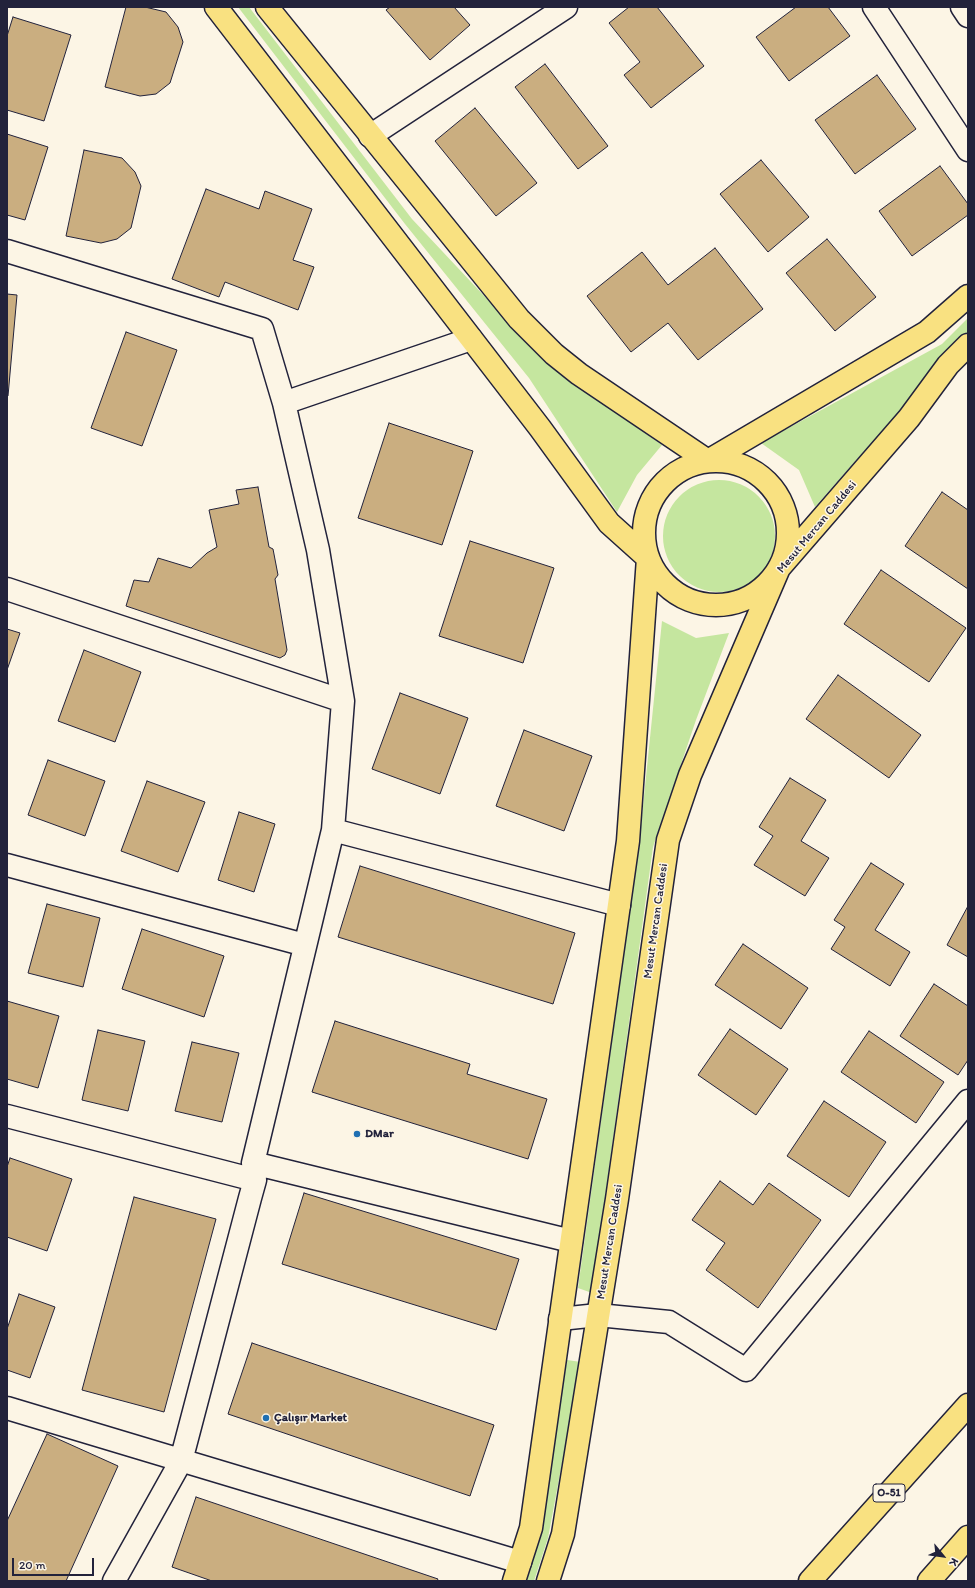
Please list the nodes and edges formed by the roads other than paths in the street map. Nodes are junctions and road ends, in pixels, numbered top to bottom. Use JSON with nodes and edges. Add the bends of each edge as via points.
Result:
{"nodes":[{"id":1,"x":216,"y":7,"type":"edge"},
{"id":2,"x":267,"y":7,"type":"edge"},
{"id":3,"x":566,"y":7,"type":"edge"},
{"id":4,"x":874,"y":7,"type":"edge"},
{"id":5,"x":962,"y":7,"type":"edge"},
{"id":6,"x":968,"y":16,"type":"edge"},
{"id":7,"x":370,"y":136,"type":"junction"},
{"id":8,"x":968,"y":150,"type":"edge"},
{"id":9,"x":7,"y":251,"type":"edge"},
{"id":10,"x":968,"y":296,"type":"edge"},
{"id":11,"x":471,"y":339,"type":"junction"},
{"id":12,"x":968,"y":345,"type":"edge"},
{"id":13,"x":284,"y":403,"type":"junction"},
{"id":14,"x":708,"y":461,"type":"junction"},
{"id":15,"x":648,"y":558,"type":"junction"},
{"id":16,"x":779,"y":568,"type":"junction"},
{"id":17,"x":7,"y":589,"type":"edge"},
{"id":18,"x":343,"y":701,"type":"junction"},
{"id":19,"x":333,"y":830,"type":"junction"},
{"id":20,"x":7,"y":865,"type":"edge"},
{"id":21,"x":619,"y":904,"type":"junction"},
{"id":22,"x":305,"y":945,"type":"junction"},
{"id":23,"x":968,"y":1101,"type":"edge"},
{"id":24,"x":7,"y":1116,"type":"edge"},
{"id":25,"x":254,"y":1172,"type":"junction"},
{"id":26,"x":571,"y":1241,"type":"junction"},
{"id":27,"x":598,"y":1315,"type":"junction"},
{"id":28,"x":560,"y":1319,"type":"junction"},
{"id":29,"x":968,"y":1405,"type":"edge"},
{"id":30,"x":7,"y":1408,"type":"edge"},
{"id":31,"x":181,"y":1461,"type":"junction"},
{"id":32,"x":968,"y":1537,"type":"edge"},
{"id":33,"x":517,"y":1571,"type":"edge"},
{"id":34,"x":114,"y":1581,"type":"edge"},
{"id":35,"x":548,"y":1581,"type":"edge"},
{"id":36,"x":810,"y":1581,"type":"edge"},
{"id":37,"x":929,"y":1581,"type":"edge"}],
"edges":[{"from":1,"to":11,"type":"main road"},
{"from":2,"to":7,"type":"main road"},
{"from":3,"to":7,"type":"street"},
{"from":4,"to":8,"type":"street"},
{"from":5,"to":6,"type":"street"},
{"from":7,"to":14,"type":"main road","via":[[519,319],[554,354],[579,374]]},
{"from":9,"to":13,"type":"street","via":[[262,329]]},
{"from":10,"to":14,"type":"main road","via":[[927,332]]},
{"from":11,"to":13,"type":"street"},
{"from":11,"to":15,"type":"main road","via":[[540,428],[608,523]]},
{"from":12,"to":16,"type":"main road","name":"Mesut Mercan Caddesi","via":[[948,366],[909,418]]},
{"from":13,"to":18,"type":"street","via":[[318,550]]},
{"from":14,"to":15,"type":"main road","via":[[687,466],[669,479],[655,495],[646,515],[644,537]]},
{"from":14,"to":16,"type":"main road","via":[[731,462],[752,470],[769,484],[782,503],[788,524],[787,547]]},
{"from":15,"to":16,"type":"main road","via":[[660,579],[677,594],[699,604],[722,605],[745,599],[765,586]]},
{"from":15,"to":21,"type":"main road","via":[[628,841]]},
{"from":16,"to":27,"type":"main road","name":"Mesut Mercan Caddesi","via":[[690,775],[668,840]]},
{"from":17,"to":18,"type":"street"},
{"from":18,"to":19,"type":"street"},
{"from":19,"to":21,"type":"street"},
{"from":19,"to":22,"type":"street"},
{"from":20,"to":22,"type":"street"},
{"from":21,"to":26,"type":"main road"},
{"from":22,"to":25,"type":"street"},
{"from":23,"to":27,"type":"street","via":[[746,1370],[669,1322]]},
{"from":24,"to":25,"type":"street"},
{"from":25,"to":26,"type":"street"},
{"from":25,"to":31,"type":"street"},
{"from":26,"to":28,"type":"main road"},
{"from":27,"to":28,"type":"street"},
{"from":27,"to":35,"type":"main road","name":"Mesut Mercan Caddesi","via":[[563,1534]]},
{"from":28,"to":33,"type":"main road","via":[[531,1528]]},
{"from":29,"to":36,"type":"main road","number":"O-51"},
{"from":30,"to":31,"type":"street"},
{"from":31,"to":33,"type":"street"},
{"from":31,"to":34,"type":"street"},
{"from":32,"to":37,"type":"main road"}]}
